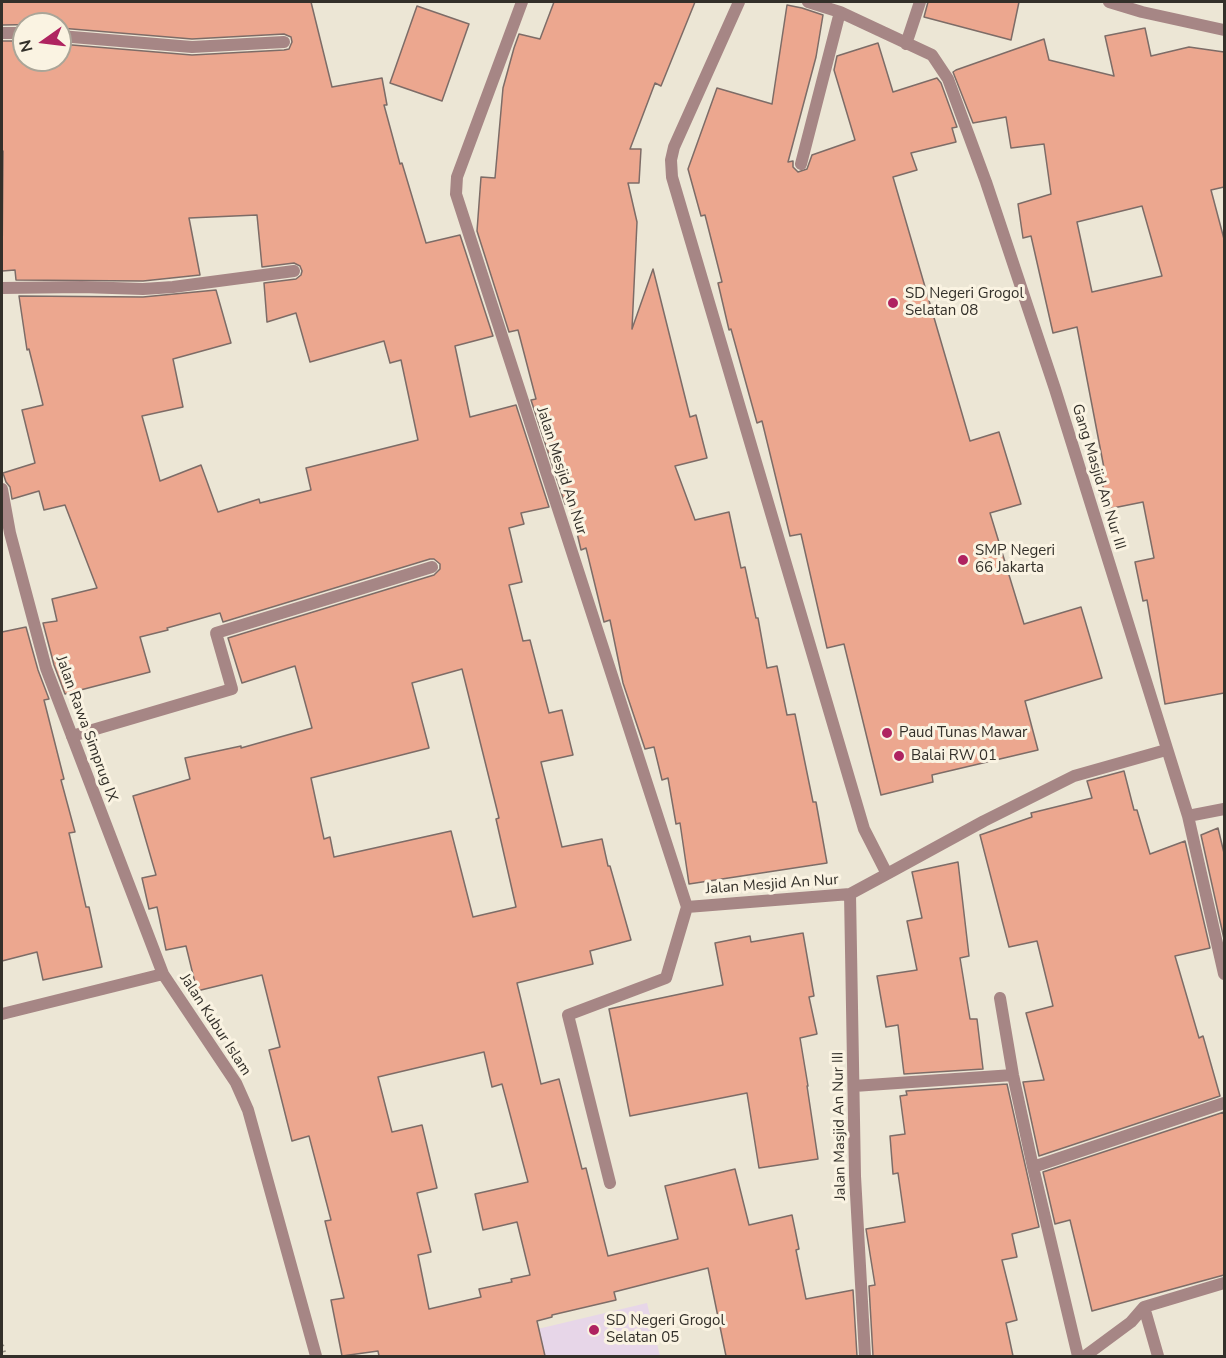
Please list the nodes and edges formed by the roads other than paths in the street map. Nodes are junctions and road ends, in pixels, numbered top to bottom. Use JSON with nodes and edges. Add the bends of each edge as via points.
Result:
{"nodes":[{"id":1,"x":522,"y":2,"type":"edge"},
{"id":2,"x":739,"y":2,"type":"edge"},
{"id":3,"x":808,"y":2,"type":"edge"},
{"id":4,"x":920,"y":2,"type":"edge"},
{"id":5,"x":1109,"y":2,"type":"edge"},
{"id":6,"x":840,"y":12,"type":"junction"},
{"id":7,"x":1224,"y":30,"type":"edge"},
{"id":8,"x":72,"y":37,"type":"edge"},
{"id":9,"x":284,"y":42,"type":"dead end"},
{"id":10,"x":906,"y":44,"type":"junction"},
{"id":11,"x":801,"y":164,"type":"dead end"},
{"id":12,"x":294,"y":271,"type":"dead end"},
{"id":13,"x":2,"y":288,"type":"edge"},
{"id":14,"x":2,"y":489,"type":"edge"},
{"id":15,"x":432,"y":567,"type":"dead end"},
{"id":16,"x":72,"y":736,"type":"junction"},
{"id":17,"x":1166,"y":750,"type":"junction"},
{"id":18,"x":1224,"y":809,"type":"edge"},
{"id":19,"x":1188,"y":816,"type":"junction"},
{"id":20,"x":887,"y":874,"type":"junction"},
{"id":21,"x":850,"y":894,"type":"junction"},
{"id":22,"x":687,"y":907,"type":"junction"},
{"id":23,"x":163,"y":974,"type":"junction"},
{"id":24,"x":1224,"y":974,"type":"edge"},
{"id":25,"x":1000,"y":998,"type":"dead end"},
{"id":26,"x":2,"y":1014,"type":"edge"},
{"id":27,"x":1013,"y":1075,"type":"junction"},
{"id":28,"x":854,"y":1086,"type":"junction"},
{"id":29,"x":1224,"y":1103,"type":"edge"},
{"id":30,"x":1033,"y":1167,"type":"junction"},
{"id":31,"x":610,"y":1183,"type":"dead end"},
{"id":32,"x":1224,"y":1283,"type":"edge"},
{"id":33,"x":1144,"y":1307,"type":"junction"},
{"id":34,"x":316,"y":1356,"type":"edge"},
{"id":35,"x":865,"y":1356,"type":"edge"},
{"id":36,"x":1078,"y":1356,"type":"edge"},
{"id":37,"x":1085,"y":1356,"type":"edge"},
{"id":38,"x":1158,"y":1356,"type":"edge"}],
"edges":[{"from":1,"to":22,"type":"street","name":"Jalan Mesjid An Nur","via":[[457,177],[456,194]]},
{"from":2,"to":20,"type":"street","via":[[674,147],[672,177],[864,829]]},
{"from":3,"to":6,"type":"street","name":"Gang Masjid An Nur III"},
{"from":4,"to":10,"type":"street"},
{"from":5,"to":7,"type":"street"},
{"from":6,"to":10,"type":"street","name":"Gang Masjid An Nur III"},
{"from":6,"to":11,"type":"street"},
{"from":8,"to":9,"type":"street","via":[[192,47]]},
{"from":10,"to":17,"type":"street","name":"Gang Masjid An Nur III","via":[[932,55],[948,79],[1055,389]]},
{"from":12,"to":13,"type":"street","via":[[143,289]]},
{"from":14,"to":16,"type":"street","name":"Jalan Rawa Simprug IX","via":[[46,668]]},
{"from":15,"to":16,"type":"street","via":[[216,633],[232,690]]},
{"from":16,"to":23,"type":"street","name":"Jalan Rawa Simprug IX"},
{"from":17,"to":19,"type":"street","name":"Gang Masjid An Nur III"},
{"from":17,"to":20,"type":"street","via":[[1074,776]]},
{"from":18,"to":19,"type":"street"},
{"from":19,"to":24,"type":"street","name":"Gang Masjid An Nur III"},
{"from":20,"to":21,"type":"street","name":"Jalan Mesjid An Nur"},
{"from":21,"to":22,"type":"street","name":"Jalan Mesjid An Nur"},
{"from":21,"to":28,"type":"street","name":"Jalan Masjid An Nur III"},
{"from":22,"to":31,"type":"street","via":[[666,978],[568,1015]]},
{"from":23,"to":26,"type":"street","name":"Jalan Kubur Islam"},
{"from":23,"to":34,"type":"street","name":"Jalan Kubur Islam","via":[[236,1083],[248,1110]]},
{"from":25,"to":27,"type":"street"},
{"from":27,"to":28,"type":"street"},
{"from":27,"to":30,"type":"street"},
{"from":28,"to":35,"type":"street","name":"Jalan Masjid An Nur III"},
{"from":29,"to":30,"type":"street"},
{"from":30,"to":36,"type":"street"},
{"from":32,"to":33,"type":"street"},
{"from":33,"to":37,"type":"street","via":[[1131,1322]]},
{"from":33,"to":38,"type":"street"}]}
